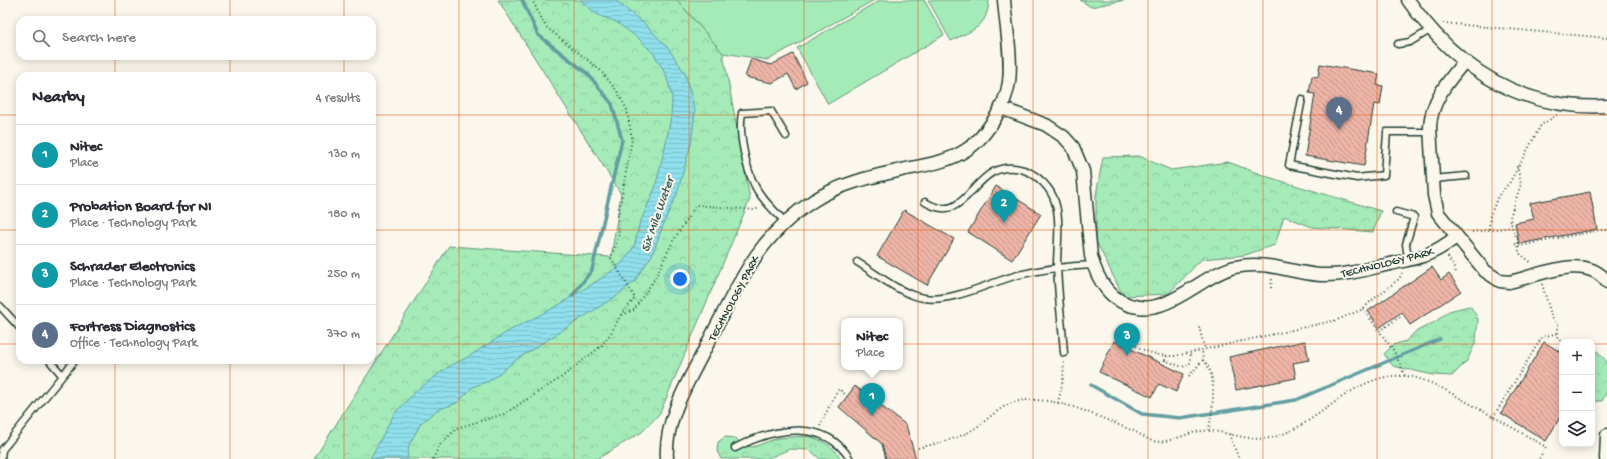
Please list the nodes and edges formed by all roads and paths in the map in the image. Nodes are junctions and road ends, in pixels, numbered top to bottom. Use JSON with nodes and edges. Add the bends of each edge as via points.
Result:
{"nodes":[{"id":1,"x":532,"y":0,"type":"edge"},
{"id":2,"x":1004,"y":0,"type":"edge"},
{"id":3,"x":1408,"y":0,"type":"edge"},
{"id":4,"x":1430,"y":30,"type":"junction"},
{"id":5,"x":1607,"y":38,"type":"edge"},
{"id":6,"x":1398,"y":44,"type":"dead end"},
{"id":7,"x":1464,"y":62,"type":"junction"},
{"id":8,"x":1302,"y":99,"type":"dead end"},
{"id":9,"x":1571,"y":106,"type":"junction"},
{"id":10,"x":1607,"y":106,"type":"edge"},
{"id":11,"x":1001,"y":108,"type":"junction"},
{"id":12,"x":1430,"y":132,"type":"junction"},
{"id":13,"x":786,"y":136,"type":"dead end"},
{"id":14,"x":1517,"y":166,"type":"junction"},
{"id":15,"x":1466,"y":176,"type":"dead end"},
{"id":16,"x":1433,"y":179,"type":"junction"},
{"id":17,"x":925,"y":202,"type":"dead end"},
{"id":18,"x":768,"y":204,"type":"junction"},
{"id":19,"x":1396,"y":212,"type":"dead end"},
{"id":20,"x":785,"y":222,"type":"junction"},
{"id":21,"x":1512,"y":227,"type":"junction"},
{"id":22,"x":1489,"y":229,"type":"junction"},
{"id":23,"x":1607,"y":230,"type":"edge"},
{"id":24,"x":1472,"y":232,"type":"dead end"},
{"id":25,"x":1456,"y":237,"type":"junction"},
{"id":26,"x":1515,"y":244,"type":"dead end"},
{"id":27,"x":1519,"y":246,"type":"junction"},
{"id":28,"x":1442,"y":248,"type":"junction"},
{"id":29,"x":1408,"y":259,"type":"junction"},
{"id":30,"x":857,"y":262,"type":"dead end"},
{"id":31,"x":1093,"y":265,"type":"junction"},
{"id":32,"x":1057,"y":267,"type":"junction"},
{"id":33,"x":1457,"y":274,"type":"dead end"},
{"id":34,"x":1540,"y":275,"type":"junction"},
{"id":35,"x":1607,"y":282,"type":"edge"},
{"id":36,"x":0,"y":306,"type":"edge"},
{"id":37,"x":1363,"y":309,"type":"junction"},
{"id":38,"x":622,"y":314,"type":"junction"},
{"id":39,"x":1400,"y":317,"type":"dead end"},
{"id":40,"x":16,"y":324,"type":"edge"},
{"id":41,"x":1200,"y":327,"type":"dead end"},
{"id":42,"x":1379,"y":331,"type":"junction"},
{"id":43,"x":1558,"y":333,"type":"junction"},
{"id":44,"x":1126,"y":338,"type":"dead end"},
{"id":45,"x":1560,"y":339,"type":"edge"},
{"id":46,"x":1203,"y":350,"type":"junction"},
{"id":47,"x":1064,"y":353,"type":"joint"},
{"id":48,"x":1190,"y":353,"type":"junction"},
{"id":49,"x":1167,"y":356,"type":"junction"},
{"id":50,"x":1203,"y":360,"type":"junction"},
{"id":51,"x":52,"y":364,"type":"edge"},
{"id":52,"x":72,"y":364,"type":"edge"},
{"id":53,"x":62,"y":375,"type":"junction"},
{"id":54,"x":1189,"y":376,"type":"dead end"},
{"id":55,"x":1405,"y":376,"type":"junction"},
{"id":56,"x":847,"y":396,"type":"dead end"},
{"id":57,"x":1058,"y":403,"type":"junction"},
{"id":58,"x":1493,"y":417,"type":"junction"},
{"id":59,"x":1209,"y":430,"type":"junction"},
{"id":60,"x":817,"y":433,"type":"junction"},
{"id":61,"x":1229,"y":434,"type":"junction"},
{"id":62,"x":1607,"y":435,"type":"edge"},
{"id":63,"x":735,"y":448,"type":"dead end"},
{"id":64,"x":918,"y":448,"type":"dead end"},
{"id":65,"x":1,"y":459,"type":"edge"},
{"id":66,"x":433,"y":459,"type":"edge"},
{"id":67,"x":666,"y":459,"type":"edge"},
{"id":68,"x":850,"y":459,"type":"edge"},
{"id":69,"x":1239,"y":459,"type":"edge"},
{"id":70,"x":1539,"y":459,"type":"edge"},
{"id":71,"x":1606,"y":459,"type":"edge"}],
"edges":[{"from":1,"to":38,"type":"path","via":[[546,27],[600,70],[617,91],[627,110],[632,139],[618,216],[619,235],[610,258],[635,298]]},
{"from":2,"to":11,"type":"street","name":"TECHNOLOGY PARK","via":[[1009,83]]},
{"from":3,"to":4,"type":"street"},
{"from":4,"to":5,"type":"path","via":[[1443,23]]},
{"from":4,"to":6,"type":"lane","via":[[1410,42]]},
{"from":4,"to":7,"type":"street"},
{"from":7,"to":9,"type":"street","via":[[1516,92]]},
{"from":7,"to":12,"type":"street","via":[[1435,103]]},
{"from":8,"to":12,"type":"lane","via":[[1289,165],[1357,178],[1384,175],[1387,132]]},
{"from":9,"to":10,"type":"street"},
{"from":9,"to":14,"type":"path","via":[[1541,125]]},
{"from":11,"to":20,"type":"street","name":"TECHNOLOGY PARK","via":[[984,134],[965,151],[934,163],[876,176],[843,187],[815,200]]},
{"from":11,"to":31,"type":"street","name":"TECHNOLOGY PARK","via":[[1046,125],[1064,137],[1073,147],[1083,170]]},
{"from":12,"to":16,"type":"street"},
{"from":13,"to":18,"type":"lane","via":[[771,111],[742,113],[740,124],[749,171],[754,186]]},
{"from":14,"to":21,"type":"path","via":[[1521,184],[1510,217]]},
{"from":14,"to":22,"type":"path","via":[[1510,182],[1498,196],[1490,216]]},
{"from":15,"to":16,"type":"lane"},
{"from":16,"to":25,"type":"street","via":[[1438,213]]},
{"from":17,"to":32,"type":"lane","via":[[940,209],[951,207],[967,198],[982,179],[993,172],[1010,168],[1028,172],[1044,184],[1055,202]]},
{"from":18,"to":20,"type":"lane"},
{"from":18,"to":38,"type":"path","via":[[754,210],[696,205],[673,241],[651,285],[634,310]]},
{"from":19,"to":29,"type":"lane","via":[[1414,217],[1406,244]]},
{"from":20,"to":67,"type":"street","name":"TECHNOLOGY PARK","via":[[762,245],[744,273],[680,398],[669,429]]},
{"from":21,"to":22,"type":"path"},
{"from":21,"to":27,"type":"path"},
{"from":22,"to":24,"type":"path"},
{"from":23,"to":27,"type":"path"},
{"from":25,"to":28,"type":"street","name":"TECHNOLOGY PARK"},
{"from":25,"to":34,"type":"street","via":[[1485,271],[1500,281],[1509,282]]},
{"from":26,"to":27,"type":"path"},
{"from":27,"to":34,"type":"path","via":[[1518,253],[1538,267]]},
{"from":28,"to":29,"type":"street","name":"TECHNOLOGY PARK"},
{"from":28,"to":33,"type":"path"},
{"from":29,"to":31,"type":"street","name":"TECHNOLOGY PARK","via":[[1336,274],[1313,274],[1262,264],[1240,266],[1216,273],[1160,304],[1139,308],[1113,296],[1101,283]]},
{"from":29,"to":37,"type":"path","via":[[1399,280]]},
{"from":30,"to":32,"type":"lane","via":[[903,290],[924,298],[956,294],[1017,275]]},
{"from":31,"to":32,"type":"lane"},
{"from":32,"to":47,"type":"lane"},
{"from":34,"to":35,"type":"street","via":[[1570,267],[1582,267],[1598,272]]},
{"from":34,"to":43,"type":"path","via":[[1552,318],[1558,325]]},
{"from":36,"to":40,"type":"lane"},
{"from":37,"to":42,"type":"path"},
{"from":37,"to":46,"type":"path","via":[[1337,320]]},
{"from":38,"to":66,"type":"path","via":[[612,333],[601,346],[562,377],[504,414],[457,428],[439,446]]},
{"from":39,"to":42,"type":"path"},
{"from":41,"to":46,"type":"path"},
{"from":42,"to":55,"type":"path","via":[[1394,351]]},
{"from":43,"to":45,"type":"path"},
{"from":43,"to":58,"type":"path","via":[[1542,337]]},
{"from":44,"to":49,"type":"path","via":[[1152,354]]},
{"from":46,"to":48,"type":"path"},
{"from":46,"to":50,"type":"path"},
{"from":47,"to":57,"type":"path","via":[[1064,380]]},
{"from":48,"to":49,"type":"path"},
{"from":48,"to":49,"type":"path","via":[[1190,364],[1182,367],[1165,360]]},
{"from":50,"to":54,"type":"path"},
{"from":50,"to":59,"type":"path","via":[[1209,370],[1214,393]]},
{"from":51,"to":53,"type":"lane"},
{"from":52,"to":53,"type":"lane"},
{"from":53,"to":65,"type":"lane","via":[[2,450]]},
{"from":55,"to":58,"type":"path","via":[[1436,385]]},
{"from":55,"to":61,"type":"path","via":[[1370,382],[1332,403],[1287,433],[1260,439]]},
{"from":56,"to":60,"type":"path","via":[[839,389]]},
{"from":57,"to":59,"type":"path","via":[[1079,409],[1152,440],[1166,441]]},
{"from":57,"to":64,"type":"path","via":[[1017,401],[1003,406],[968,432]]},
{"from":58,"to":70,"type":"path","via":[[1546,447]]},
{"from":59,"to":61,"type":"path"},
{"from":60,"to":63,"type":"lane","via":[[801,430],[782,431],[758,437]]},
{"from":60,"to":68,"type":"lane","via":[[834,442]]},
{"from":61,"to":69,"type":"path"},
{"from":62,"to":71,"type":"street"}]}
